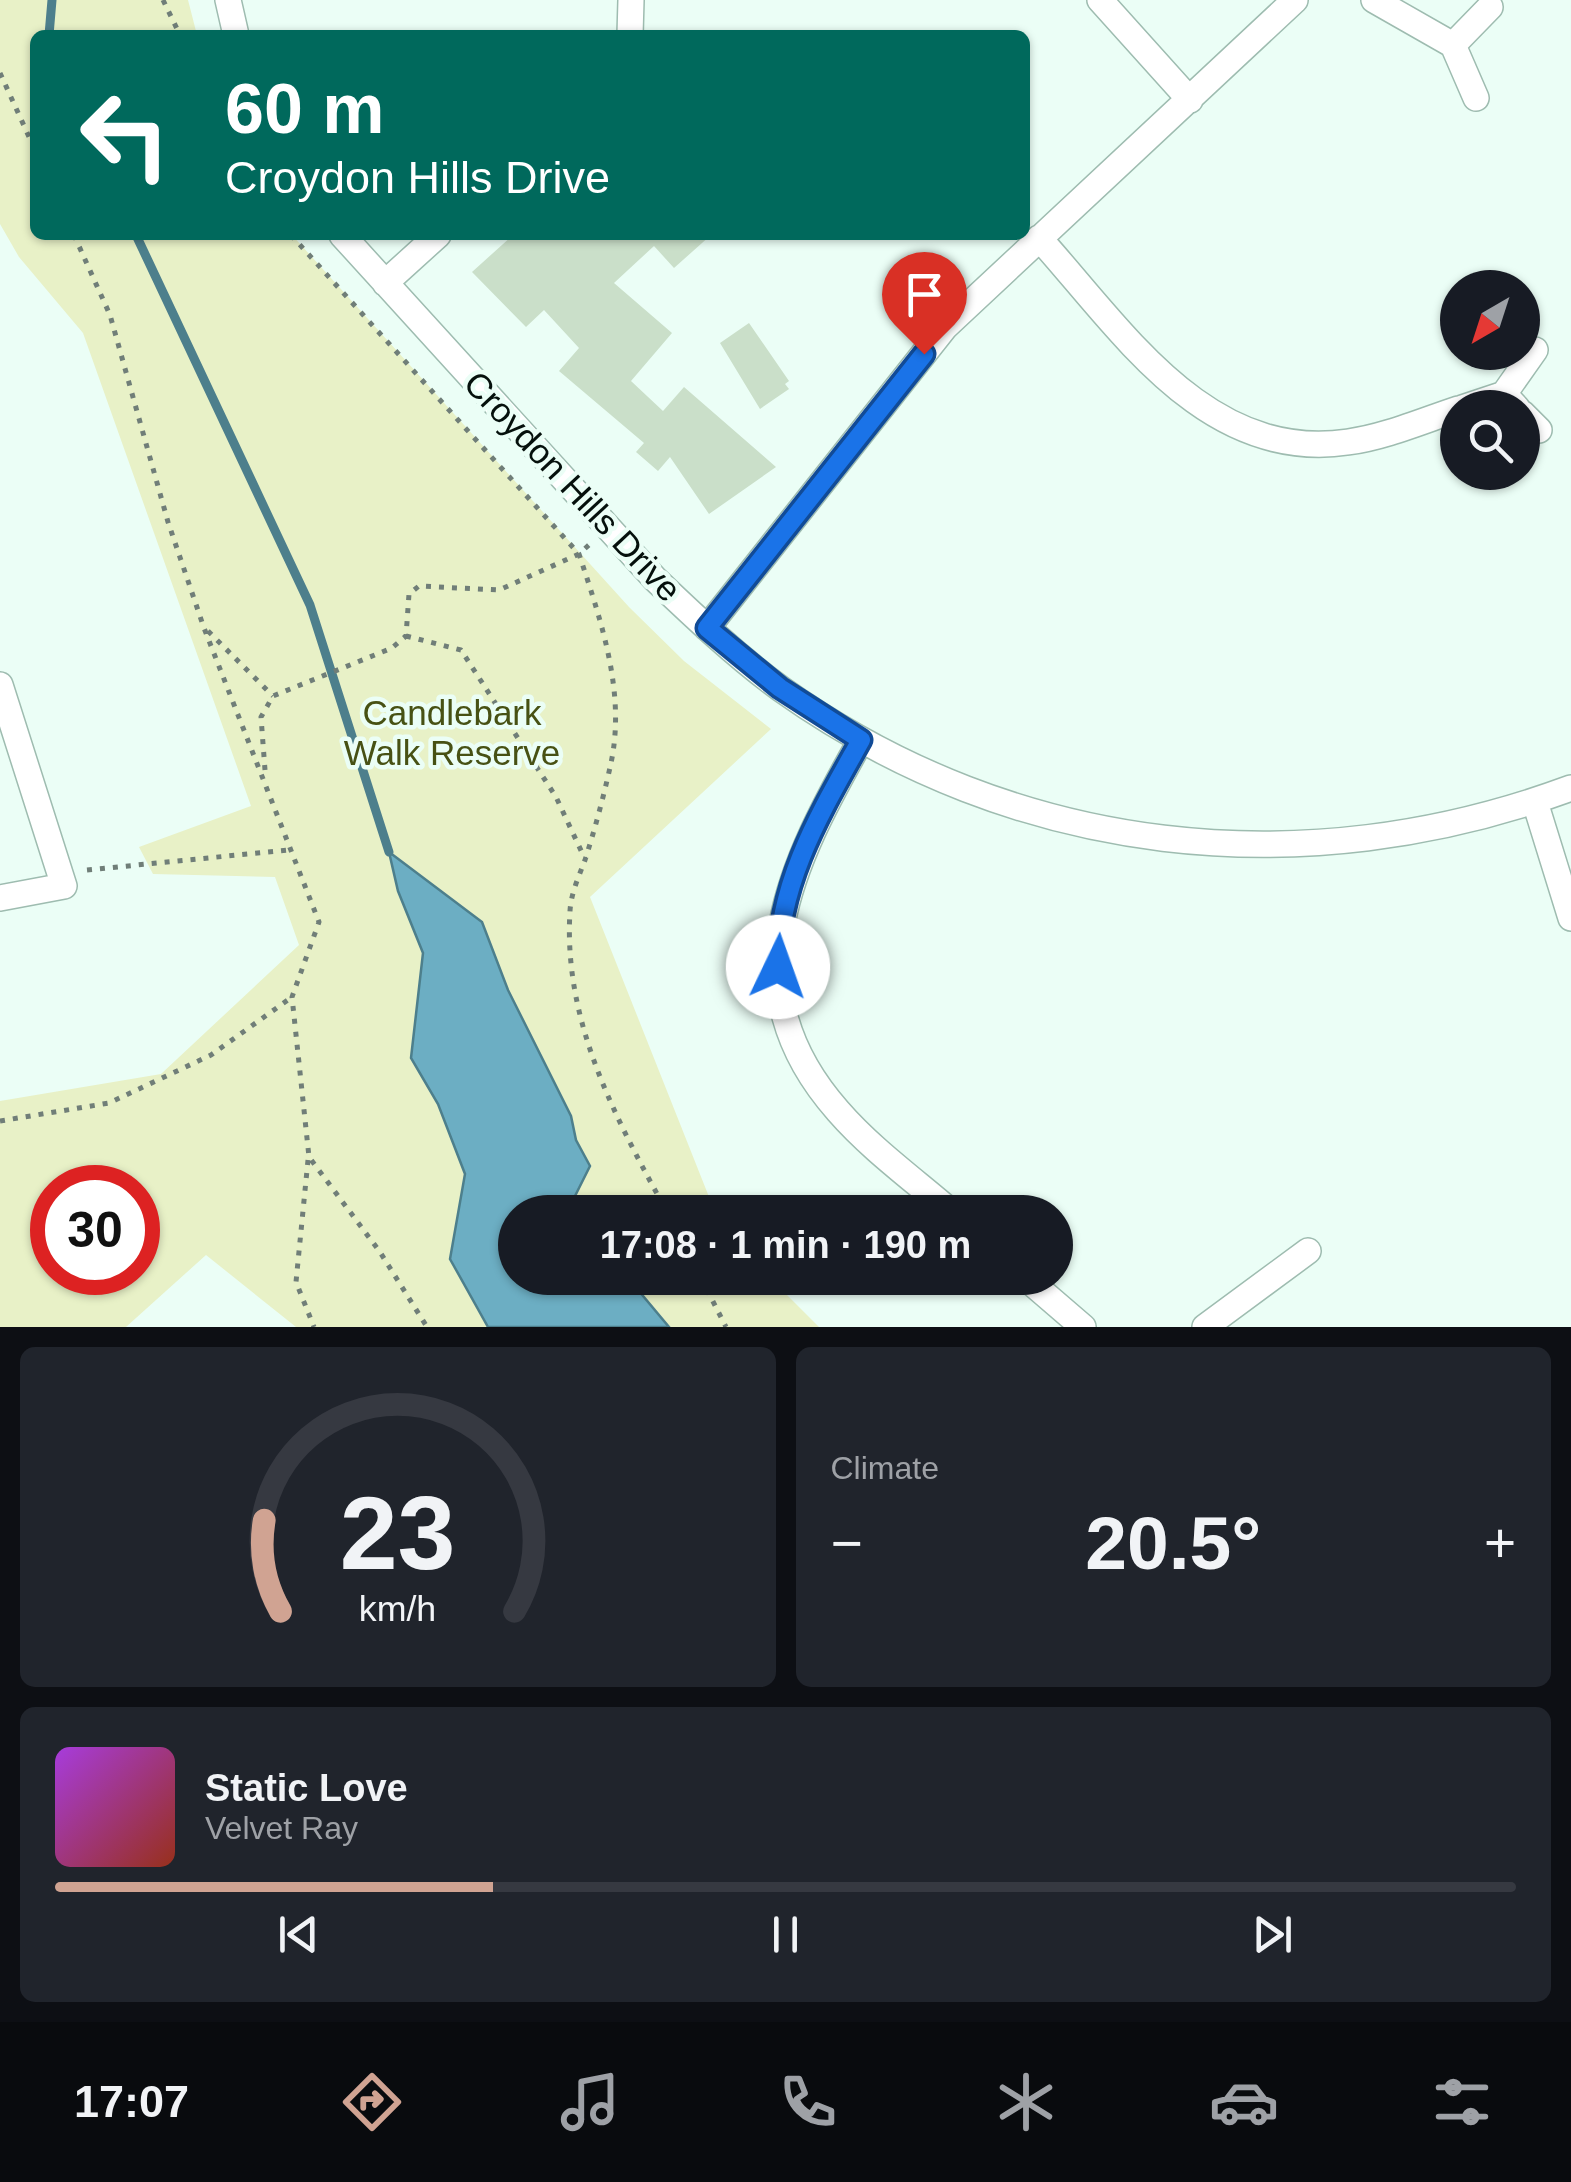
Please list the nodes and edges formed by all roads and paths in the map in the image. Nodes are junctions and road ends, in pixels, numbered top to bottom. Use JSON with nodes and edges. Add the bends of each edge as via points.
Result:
{"nodes":[{"id":1,"x":163,"y":0,"type":"edge"},
{"id":2,"x":228,"y":0,"type":"edge"},
{"id":3,"x":631,"y":0,"type":"edge"},
{"id":4,"x":1100,"y":0,"type":"edge"},
{"id":5,"x":1295,"y":0,"type":"edge"},
{"id":6,"x":1374,"y":0,"type":"edge"},
{"id":7,"x":1490,"y":6,"type":"dead end"},
{"id":8,"x":178,"y":30,"type":"edge"},
{"id":9,"x":235,"y":30,"type":"edge"},
{"id":10,"x":630,"y":30,"type":"edge"},
{"id":11,"x":1452,"y":45,"type":"junction"},
{"id":12,"x":0,"y":72,"type":"edge"},
{"id":13,"x":1476,"y":98,"type":"dead end"},
{"id":14,"x":1190,"y":100,"type":"junction"},
{"id":15,"x":30,"y":139,"type":"edge"},
{"id":16,"x":1038,"y":238,"type":"junction"},
{"id":17,"x":76,"y":240,"type":"edge"},
{"id":18,"x":296,"y":240,"type":"edge"},
{"id":19,"x":346,"y":240,"type":"edge"},
{"id":20,"x":432,"y":240,"type":"edge"},
{"id":21,"x":385,"y":283,"type":"junction"},
{"id":22,"x":1440,"y":414,"type":"edge"},
{"id":23,"x":608,"y":526,"type":"junction"},
{"id":24,"x":579,"y":554,"type":"junction"},
{"id":25,"x":204,"y":628,"type":"junction"},
{"id":26,"x":707,"y":628,"type":"junction"},
{"id":27,"x":406,"y":636,"type":"junction"},
{"id":28,"x":0,"y":685,"type":"edge"},
{"id":29,"x":273,"y":696,"type":"junction"},
{"id":30,"x":861,"y":740,"type":"junction"},
{"id":31,"x":268,"y":785,"type":"junction"},
{"id":32,"x":1571,"y":788,"type":"edge"},
{"id":33,"x":1535,"y":802,"type":"junction"},
{"id":34,"x":288,"y":850,"type":"junction"},
{"id":35,"x":585,"y":860,"type":"junction"},
{"id":36,"x":60,"y":872,"type":"junction"},
{"id":37,"x":0,"y":898,"type":"edge"},
{"id":38,"x":1571,"y":918,"type":"edge"},
{"id":39,"x":292,"y":997,"type":"junction"},
{"id":40,"x":0,"y":1120,"type":"edge"},
{"id":41,"x":309,"y":1158,"type":"junction"},
{"id":42,"x":658,"y":1195,"type":"edge"},
{"id":43,"x":932,"y":1195,"type":"edge"},
{"id":44,"x":1308,"y":1251,"type":"dead end"},
{"id":45,"x":710,"y":1295,"type":"edge"},
{"id":46,"x":1046,"y":1295,"type":"edge"},
{"id":47,"x":314,"y":1327,"type":"edge"},
{"id":48,"x":427,"y":1327,"type":"edge"},
{"id":49,"x":726,"y":1327,"type":"edge"},
{"id":50,"x":1083,"y":1327,"type":"edge"},
{"id":51,"x":1205,"y":1327,"type":"edge"}],
"edges":[{"from":1,"to":8,"type":"path"},
{"from":2,"to":9,"type":"street"},
{"from":3,"to":10,"type":"street"},
{"from":4,"to":14,"type":"street"},
{"from":5,"to":14,"type":"street"},
{"from":6,"to":11,"type":"street"},
{"from":7,"to":11,"type":"street"},
{"from":11,"to":13,"type":"street"},
{"from":12,"to":15,"type":"path"},
{"from":14,"to":16,"type":"street"},
{"from":16,"to":22,"type":"street","via":[[1184,396],[1244,432],[1300,444],[1350,442]]},
{"from":16,"to":26,"type":"street","via":[[945,327]]},
{"from":17,"to":25,"type":"path","via":[[110,315]]},
{"from":18,"to":24,"type":"path"},
{"from":19,"to":21,"type":"street","name":"Croydon Hills Drive"},
{"from":20,"to":21,"type":"street"},
{"from":21,"to":23,"type":"street","name":"Croydon Hills Drive"},
{"from":23,"to":24,"type":"path"},
{"from":23,"to":26,"type":"street","name":"Croydon Hills Drive"},
{"from":24,"to":27,"type":"path","via":[[499,590],[420,586],[409,594]]},
{"from":24,"to":35,"type":"path","via":[[614,680],[612,760]]},
{"from":25,"to":29,"type":"path"},
{"from":25,"to":31,"type":"path"},
{"from":26,"to":30,"type":"street","name":"Croydon Hills Drive","via":[[780,688]]},
{"from":27,"to":29,"type":"path","via":[[392,648]]},
{"from":27,"to":35,"type":"path","via":[[460,650],[556,797]]},
{"from":28,"to":36,"type":"street"},
{"from":29,"to":31,"type":"path","via":[[260,717]]},
{"from":30,"to":33,"type":"street","name":"Croydon Hills Drive","via":[[1023,809],[1182,841],[1346,842],[1450,827]]},
{"from":30,"to":43,"type":"street","via":[[815,825],[782,909],[782,996],[798,1047],[828,1100]]},
{"from":31,"to":34,"type":"path"},
{"from":32,"to":33,"type":"street","name":"Croydon Hills Drive"},
{"from":33,"to":38,"type":"street"},
{"from":34,"to":36,"type":"path"},
{"from":34,"to":39,"type":"path","via":[[319,922]]},
{"from":35,"to":42,"type":"path","via":[[570,909],[578,1002],[615,1118]]},
{"from":36,"to":37,"type":"street","via":[[64,886]]},
{"from":39,"to":40,"type":"path","via":[[211,1055],[109,1103]]},
{"from":39,"to":41,"type":"path"},
{"from":41,"to":47,"type":"path","via":[[296,1282]]},
{"from":41,"to":48,"type":"path"},
{"from":44,"to":51,"type":"street"},
{"from":45,"to":49,"type":"path"},
{"from":46,"to":50,"type":"street"}]}
